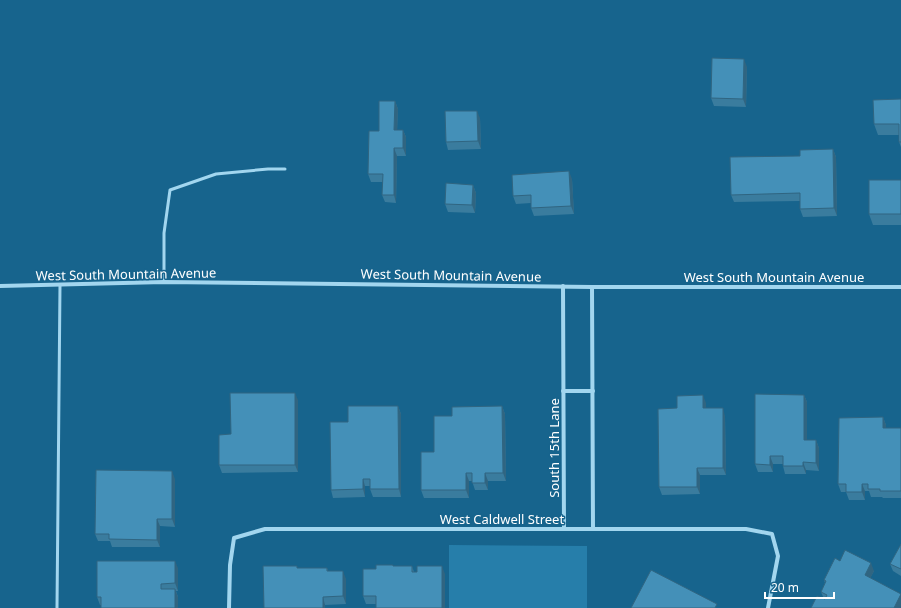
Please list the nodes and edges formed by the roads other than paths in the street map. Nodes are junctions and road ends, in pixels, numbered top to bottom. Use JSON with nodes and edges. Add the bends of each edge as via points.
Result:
{"nodes":[{"id":1,"x":285,"y":169,"type":"dead end"},
{"id":2,"x":164,"y":282,"type":"junction"},
{"id":3,"x":60,"y":285,"type":"junction"},
{"id":4,"x":0,"y":286,"type":"edge"},
{"id":5,"x":563,"y":286,"type":"junction"},
{"id":6,"x":592,"y":287,"type":"junction"},
{"id":7,"x":901,"y":287,"type":"edge"},
{"id":8,"x":563,"y":391,"type":"junction"},
{"id":9,"x":593,"y":391,"type":"junction"},
{"id":10,"x":564,"y":529,"type":"junction"},
{"id":11,"x":593,"y":529,"type":"junction"},
{"id":12,"x":57,"y":608,"type":"edge"},
{"id":13,"x":229,"y":608,"type":"edge"},
{"id":14,"x":768,"y":608,"type":"edge"}],
"edges":[{"from":1,"to":2,"type":"lane","via":[[216,174],[170,190],[164,233]]},
{"from":2,"to":3,"type":"street","name":"West South Mountain Avenue"},
{"from":2,"to":5,"type":"street","name":"West South Mountain Avenue"},
{"from":3,"to":4,"type":"street","name":"West South Mountain Avenue"},
{"from":3,"to":12,"type":"lane"},
{"from":5,"to":6,"type":"street","name":"West South Mountain Avenue"},
{"from":5,"to":8,"type":"street","name":"South 15th Lane"},
{"from":6,"to":7,"type":"street","name":"West South Mountain Avenue"},
{"from":6,"to":9,"type":"street"},
{"from":8,"to":9,"type":"street","name":"South 15th Lane"},
{"from":8,"to":10,"type":"street","name":"South 15th Lane"},
{"from":9,"to":11,"type":"street"},
{"from":10,"to":11,"type":"street","name":"West Caldwell Street"},
{"from":10,"to":13,"type":"street","name":"West Caldwell Street","via":[[265,529],[234,538],[230,565]]},
{"from":11,"to":14,"type":"street","name":"West Caldwell Street","via":[[746,529],[772,534],[778,556]]}]}
